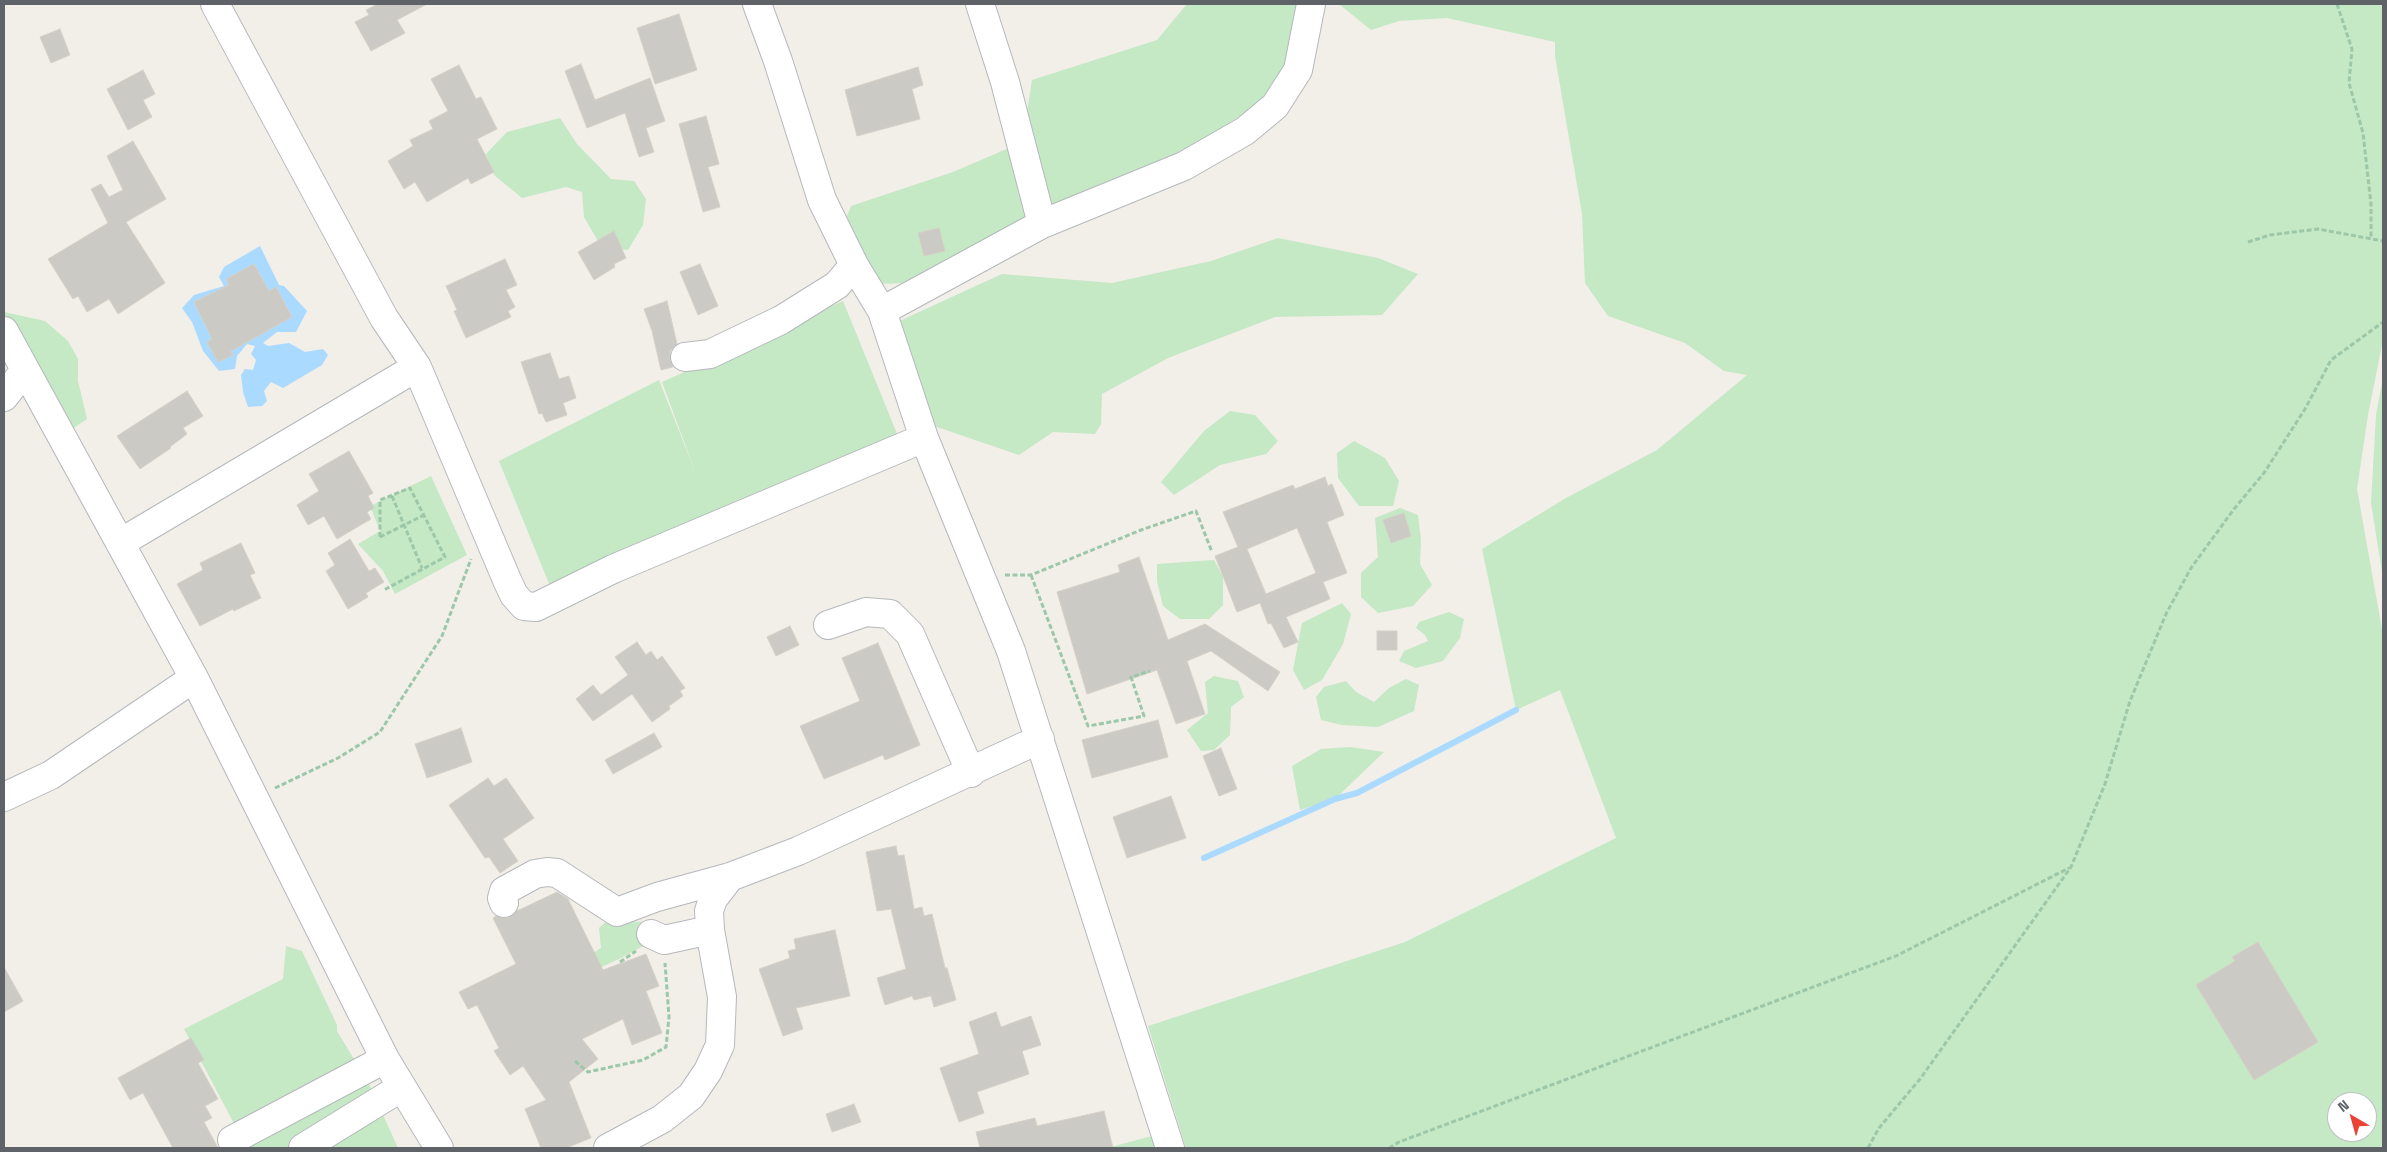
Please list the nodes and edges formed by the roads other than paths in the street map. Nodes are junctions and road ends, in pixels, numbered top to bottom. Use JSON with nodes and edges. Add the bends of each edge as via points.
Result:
{"nodes":[{"id":1,"x":215,"y":4,"type":"edge"},
{"id":2,"x":757,"y":4,"type":"edge"},
{"id":3,"x":980,"y":4,"type":"edge"},
{"id":4,"x":1311,"y":4,"type":"edge"},
{"id":5,"x":1042,"y":224,"type":"junction"},
{"id":6,"x":854,"y":265,"type":"junction"},
{"id":7,"x":882,"y":311,"type":"junction"},
{"id":8,"x":4,"y":331,"type":"edge"},
{"id":9,"x":685,"y":357,"type":"dead end"},
{"id":10,"x":417,"y":367,"type":"junction"},
{"id":11,"x":24,"y":370,"type":"junction"},
{"id":12,"x":4,"y":397,"type":"edge"},
{"id":13,"x":924,"y":438,"type":"junction"},
{"id":14,"x":120,"y":543,"type":"junction"},
{"id":15,"x":828,"y":625,"type":"dead end"},
{"id":16,"x":194,"y":678,"type":"junction"},
{"id":17,"x":1040,"y":739,"type":"junction"},
{"id":18,"x":970,"y":773,"type":"junction"},
{"id":19,"x":4,"y":797,"type":"edge"},
{"id":20,"x":730,"y":877,"type":"junction"},
{"id":21,"x":504,"y":903,"type":"dead end"},
{"id":22,"x":710,"y":930,"type":"junction"},
{"id":23,"x":657,"y":937,"type":"road end"},
{"id":24,"x":385,"y":1059,"type":"junction"},
{"id":25,"x":402,"y":1087,"type":"junction"},
{"id":26,"x":232,"y":1140,"type":"dead end"},
{"id":27,"x":303,"y":1148,"type":"edge"},
{"id":28,"x":439,"y":1148,"type":"edge"},
{"id":29,"x":608,"y":1148,"type":"edge"},
{"id":30,"x":1170,"y":1148,"type":"edge"}],
"edges":[{"from":1,"to":10,"type":"street","via":[[384,318]]},
{"from":2,"to":6,"type":"street","via":[[822,200]]},
{"from":3,"to":5,"type":"street","via":[[1006,82]]},
{"from":4,"to":5,"type":"street","via":[[1298,70],[1275,106],[1244,130],[1184,166]]},
{"from":5,"to":7,"type":"street"},
{"from":6,"to":7,"type":"street"},
{"from":6,"to":9,"type":"street","via":[[837,285],[780,320],[710,354]]},
{"from":7,"to":13,"type":"street"},
{"from":8,"to":11,"type":"street"},
{"from":10,"to":13,"type":"street","via":[[514,595],[524,606],[536,607],[613,569]]},
{"from":10,"to":14,"type":"street"},
{"from":11,"to":12,"type":"street"},
{"from":11,"to":14,"type":"street"},
{"from":13,"to":17,"type":"street","via":[[982,575]]},
{"from":14,"to":16,"type":"street"},
{"from":15,"to":18,"type":"street","via":[[866,612],[882,613],[890,614],[910,634]]},
{"from":16,"to":19,"type":"street","via":[[51,774]]},
{"from":16,"to":24,"type":"street"},
{"from":17,"to":18,"type":"street"},
{"from":17,"to":30,"type":"street"},
{"from":18,"to":20,"type":"street","via":[[798,851]]},
{"from":20,"to":21,"type":"street","via":[[656,897],[616,912],[557,872],[546,872],[504,891]]},
{"from":20,"to":22,"type":"street","via":[[713,899],[709,911]]},
{"from":22,"to":23,"type":"street"},
{"from":22,"to":29,"type":"street","via":[[722,997],[720,1045],[708,1071],[691,1096],[662,1119]]},
{"from":24,"to":25,"type":"street"},
{"from":24,"to":26,"type":"street"},
{"from":25,"to":27,"type":"street"},
{"from":25,"to":28,"type":"street"}]}
